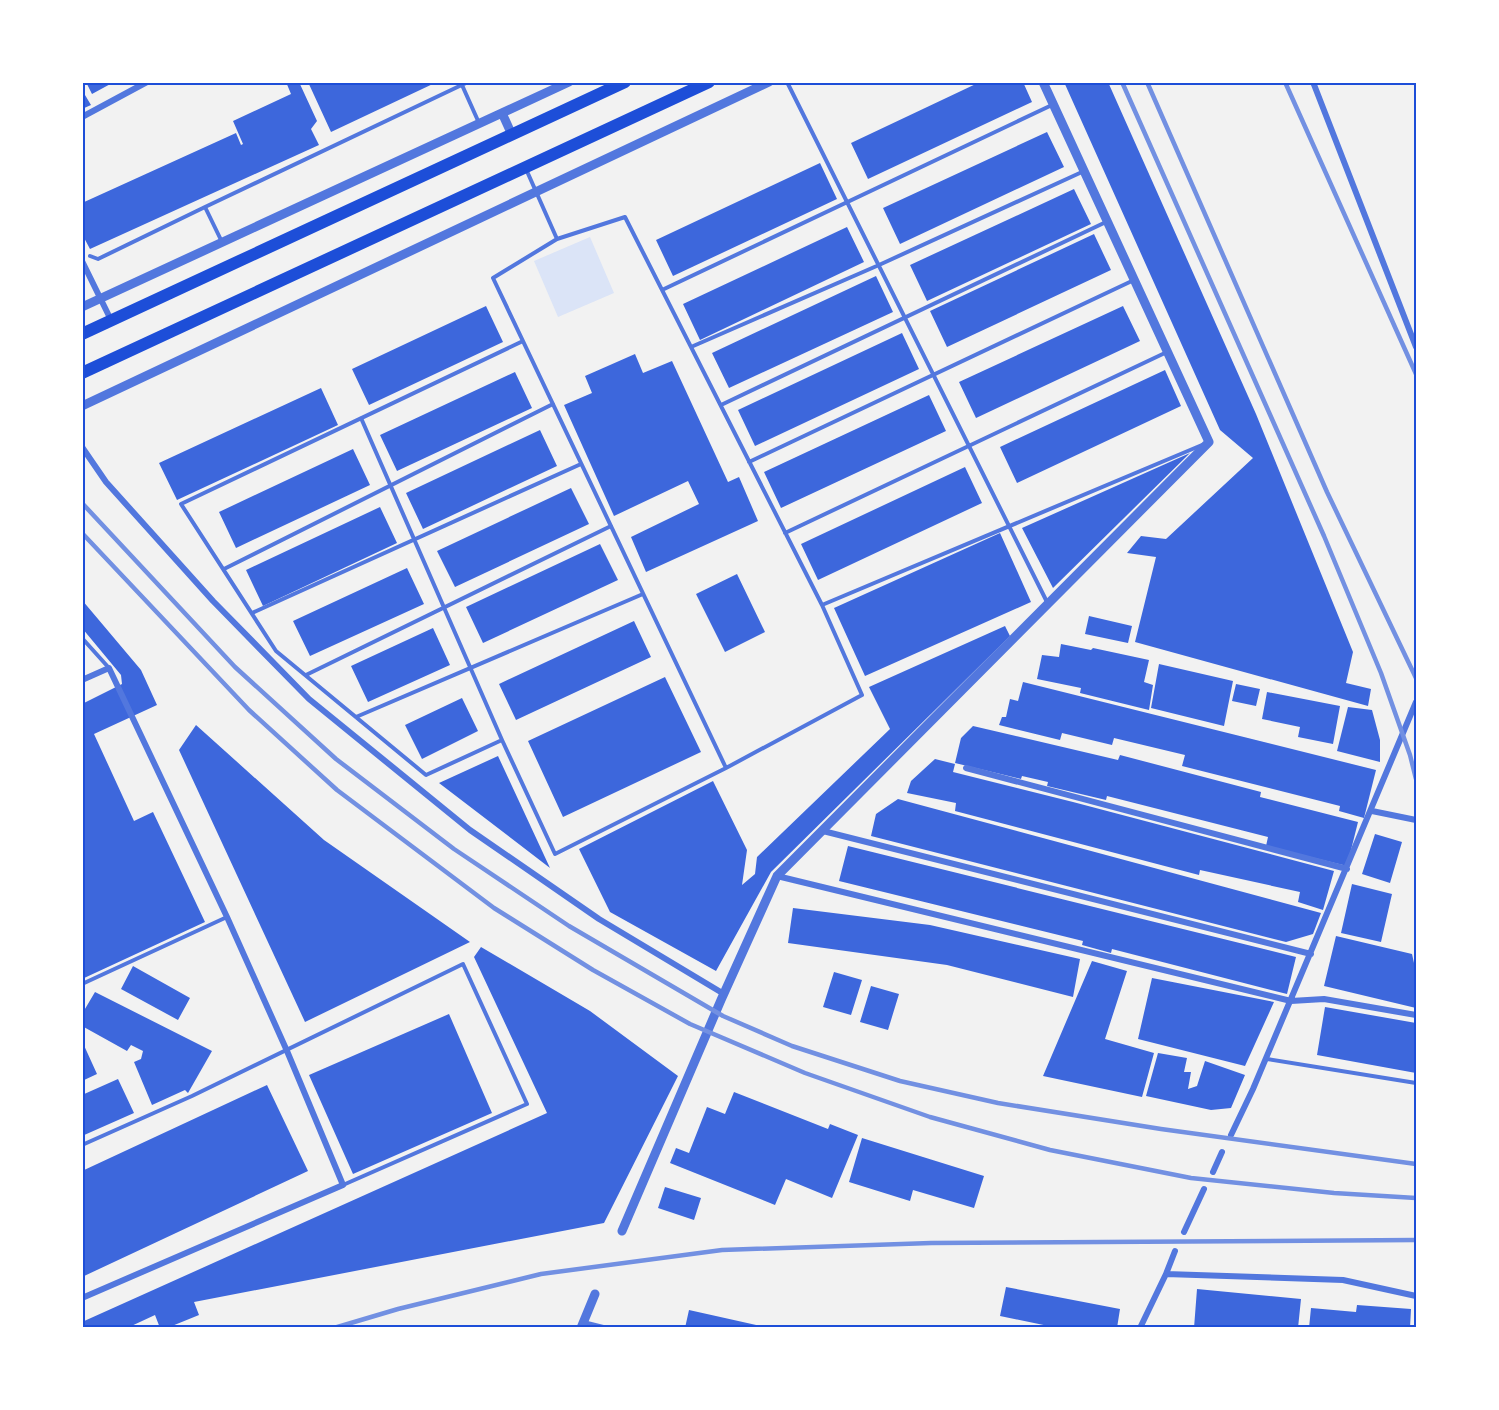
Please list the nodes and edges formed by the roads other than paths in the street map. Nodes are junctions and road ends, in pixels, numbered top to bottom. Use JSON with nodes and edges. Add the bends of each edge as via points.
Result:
{"nodes":[{"id":1,"x":147,"y":82,"type":"edge"},
{"id":2,"x":468,"y":82,"type":"edge"},
{"id":3,"x":569,"y":82,"type":"edge"},
{"id":4,"x":625,"y":82,"type":"edge"},
{"id":5,"x":709,"y":82,"type":"edge"},
{"id":6,"x":769,"y":82,"type":"edge"},
{"id":7,"x":787,"y":82,"type":"edge"},
{"id":8,"x":1043,"y":82,"type":"edge"},
{"id":9,"x":1312,"y":82,"type":"edge"},
{"id":10,"x":462,"y":86,"type":"junction"},
{"id":11,"x":1053,"y":104,"type":"junction"},
{"id":12,"x":502,"y":113,"type":"junction"},
{"id":13,"x":82,"y":117,"type":"edge"},
{"id":14,"x":479,"y":124,"type":"junction"},
{"id":15,"x":512,"y":135,"type":"junction"},
{"id":16,"x":526,"y":169,"type":"junction"},
{"id":17,"x":1083,"y":171,"type":"junction"},
{"id":18,"x":536,"y":192,"type":"junction"},
{"id":19,"x":847,"y":202,"type":"junction"},
{"id":20,"x":205,"y":207,"type":"junction"},
{"id":21,"x":1107,"y":222,"type":"junction"},
{"id":22,"x":557,"y":239,"type":"junction"},
{"id":23,"x":222,"y":242,"type":"junction"},
{"id":24,"x":90,"y":256,"type":"dead end"},
{"id":25,"x":82,"y":261,"type":"edge"},
{"id":26,"x":879,"y":265,"type":"junction"},
{"id":27,"x":1134,"y":280,"type":"junction"},
{"id":28,"x":662,"y":290,"type":"junction"},
{"id":29,"x":100,"y":298,"type":"junction"},
{"id":30,"x":82,"y":307,"type":"edge"},
{"id":31,"x":905,"y":317,"type":"junction"},
{"id":32,"x":111,"y":322,"type":"junction"},
{"id":33,"x":82,"y":334,"type":"edge"},
{"id":34,"x":523,"y":341,"type":"junction"},
{"id":35,"x":692,"y":347,"type":"junction"},
{"id":36,"x":1416,"y":347,"type":"edge"},
{"id":37,"x":1167,"y":351,"type":"junction"},
{"id":38,"x":82,"y":373,"type":"edge"},
{"id":39,"x":933,"y":374,"type":"junction"},
{"id":40,"x":553,"y":404,"type":"junction"},
{"id":41,"x":721,"y":405,"type":"junction"},
{"id":42,"x":82,"y":406,"type":"edge"},
{"id":43,"x":361,"y":418,"type":"junction"},
{"id":44,"x":1209,"y":442,"type":"junction"},
{"id":45,"x":968,"y":446,"type":"junction"},
{"id":46,"x":82,"y":447,"type":"edge"},
{"id":47,"x":749,"y":462,"type":"junction"},
{"id":48,"x":581,"y":464,"type":"junction"},
{"id":49,"x":390,"y":486,"type":"junction"},
{"id":50,"x":611,"y":526,"type":"junction"},
{"id":51,"x":1009,"y":526,"type":"junction"},
{"id":52,"x":785,"y":533,"type":"junction"},
{"id":53,"x":414,"y":540,"type":"junction"},
{"id":54,"x":224,"y":569,"type":"junction"},
{"id":55,"x":643,"y":594,"type":"junction"},
{"id":56,"x":1048,"y":604,"type":"junction"},
{"id":57,"x":822,"y":605,"type":"junction"},
{"id":58,"x":444,"y":608,"type":"junction"},
{"id":59,"x":252,"y":613,"type":"junction"},
{"id":60,"x":82,"y":638,"type":"edge"},
{"id":61,"x":108,"y":668,"type":"junction"},
{"id":62,"x":471,"y":668,"type":"junction"},
{"id":63,"x":306,"y":675,"type":"junction"},
{"id":64,"x":82,"y":680,"type":"edge"},
{"id":65,"x":1416,"y":702,"type":"edge"},
{"id":66,"x":356,"y":717,"type":"junction"},
{"id":67,"x":502,"y":740,"type":"junction"},
{"id":68,"x":726,"y":768,"type":"junction"},
{"id":69,"x":966,"y":768,"type":"dead end"},
{"id":70,"x":1372,"y":811,"type":"junction"},
{"id":71,"x":1416,"y":820,"type":"edge"},
{"id":72,"x":823,"y":831,"type":"junction"},
{"id":73,"x":1347,"y":869,"type":"junction"},
{"id":74,"x":777,"y":876,"type":"junction"},
{"id":75,"x":228,"y":917,"type":"junction"},
{"id":76,"x":1311,"y":954,"type":"junction"},
{"id":77,"x":82,"y":984,"type":"edge"},
{"id":78,"x":724,"y":994,"type":"junction"},
{"id":79,"x":1291,"y":1001,"type":"junction"},
{"id":80,"x":1416,"y":1015,"type":"edge"},
{"id":81,"x":287,"y":1051,"type":"junction"},
{"id":82,"x":1266,"y":1058,"type":"junction"},
{"id":83,"x":1416,"y":1083,"type":"edge"},
{"id":84,"x":1231,"y":1134,"type":"dead end"},
{"id":85,"x":82,"y":1145,"type":"edge"},
{"id":86,"x":1222,"y":1152,"type":"dead end"},
{"id":87,"x":1213,"y":1172,"type":"dead end"},
{"id":88,"x":343,"y":1185,"type":"junction"},
{"id":89,"x":1204,"y":1189,"type":"dead end"},
{"id":90,"x":622,"y":1231,"type":"dead end"},
{"id":91,"x":1184,"y":1232,"type":"dead end"},
{"id":92,"x":1175,"y":1251,"type":"dead end"},
{"id":93,"x":1166,"y":1274,"type":"junction"},
{"id":94,"x":595,"y":1294,"type":"dead end"},
{"id":95,"x":1416,"y":1296,"type":"edge"},
{"id":96,"x":82,"y":1298,"type":"edge"},
{"id":97,"x":582,"y":1325,"type":"edge"},
{"id":98,"x":603,"y":1328,"type":"edge"},
{"id":99,"x":1140,"y":1328,"type":"edge"}],
"edges":[{"from":1,"to":13,"type":"street"},
{"from":2,"to":10,"type":"lane"},
{"from":3,"to":12,"type":"street"},
{"from":4,"to":15,"type":"highway"},
{"from":5,"to":16,"type":"highway"},
{"from":6,"to":18,"type":"street"},
{"from":7,"to":19,"type":"lane"},
{"from":8,"to":11,"type":"street"},
{"from":9,"to":36,"type":"street"},
{"from":10,"to":14,"type":"lane"},
{"from":10,"to":20,"type":"lane"},
{"from":11,"to":17,"type":"street"},
{"from":11,"to":19,"type":"lane"},
{"from":12,"to":14,"type":"street"},
{"from":12,"to":15,"type":"street"},
{"from":14,"to":23,"type":"street"},
{"from":15,"to":32,"type":"highway"},
{"from":16,"to":18,"type":"lane"},
{"from":16,"to":38,"type":"highway"},
{"from":17,"to":21,"type":"street"},
{"from":17,"to":26,"type":"lane"},
{"from":18,"to":22,"type":"lane"},
{"from":18,"to":42,"type":"street"},
{"from":19,"to":26,"type":"lane"},
{"from":19,"to":28,"type":"lane"},
{"from":20,"to":23,"type":"lane"},
{"from":20,"to":24,"type":"lane","via":[[98,259]]},
{"from":21,"to":27,"type":"street"},
{"from":21,"to":31,"type":"lane"},
{"from":22,"to":28,"type":"lane","via":[[625,217]]},
{"from":22,"to":34,"type":"lane","via":[[493,278]]},
{"from":23,"to":29,"type":"street"},
{"from":25,"to":29,"type":"street"},
{"from":26,"to":31,"type":"lane"},
{"from":26,"to":35,"type":"lane"},
{"from":27,"to":37,"type":"street"},
{"from":27,"to":39,"type":"lane"},
{"from":28,"to":35,"type":"lane"},
{"from":29,"to":30,"type":"street"},
{"from":29,"to":32,"type":"street"},
{"from":31,"to":39,"type":"lane"},
{"from":31,"to":41,"type":"lane"},
{"from":32,"to":33,"type":"highway"},
{"from":34,"to":40,"type":"lane"},
{"from":34,"to":43,"type":"lane"},
{"from":35,"to":41,"type":"lane"},
{"from":37,"to":44,"type":"street"},
{"from":37,"to":45,"type":"lane"},
{"from":39,"to":45,"type":"lane"},
{"from":39,"to":47,"type":"lane"},
{"from":40,"to":48,"type":"lane"},
{"from":40,"to":49,"type":"lane"},
{"from":41,"to":47,"type":"lane"},
{"from":43,"to":49,"type":"lane"},
{"from":43,"to":54,"type":"lane","via":[[181,504]]},
{"from":44,"to":51,"type":"lane"},
{"from":44,"to":56,"type":"street"},
{"from":45,"to":51,"type":"lane"},
{"from":45,"to":52,"type":"lane"},
{"from":46,"to":78,"type":"street","via":[[106,482],[309,699],[470,830],[599,919]]},
{"from":47,"to":52,"type":"lane"},
{"from":48,"to":50,"type":"lane"},
{"from":48,"to":53,"type":"lane"},
{"from":49,"to":53,"type":"lane"},
{"from":49,"to":54,"type":"lane"},
{"from":50,"to":55,"type":"lane"},
{"from":50,"to":58,"type":"lane"},
{"from":51,"to":56,"type":"lane"},
{"from":51,"to":57,"type":"lane"},
{"from":52,"to":57,"type":"lane"},
{"from":53,"to":58,"type":"lane"},
{"from":53,"to":59,"type":"lane"},
{"from":54,"to":59,"type":"lane"},
{"from":55,"to":62,"type":"lane"},
{"from":55,"to":68,"type":"lane"},
{"from":56,"to":72,"type":"street"},
{"from":57,"to":68,"type":"lane","via":[[862,695]]},
{"from":58,"to":62,"type":"lane"},
{"from":58,"to":63,"type":"lane"},
{"from":59,"to":63,"type":"lane","via":[[276,651]]},
{"from":60,"to":61,"type":"lane"},
{"from":61,"to":64,"type":"street"},
{"from":61,"to":75,"type":"street"},
{"from":62,"to":66,"type":"lane"},
{"from":62,"to":67,"type":"lane"},
{"from":63,"to":66,"type":"lane"},
{"from":65,"to":70,"type":"street"},
{"from":66,"to":67,"type":"lane","via":[[426,775]]},
{"from":67,"to":68,"type":"lane","via":[[555,854]]},
{"from":69,"to":73,"type":"street"},
{"from":70,"to":71,"type":"street"},
{"from":70,"to":73,"type":"street"},
{"from":72,"to":74,"type":"street"},
{"from":72,"to":76,"type":"street"},
{"from":73,"to":76,"type":"street"},
{"from":74,"to":78,"type":"street"},
{"from":74,"to":79,"type":"street"},
{"from":75,"to":77,"type":"lane"},
{"from":75,"to":81,"type":"street"},
{"from":76,"to":79,"type":"street"},
{"from":78,"to":90,"type":"street"},
{"from":79,"to":80,"type":"street","via":[[1323,999]]},
{"from":79,"to":82,"type":"street"},
{"from":81,"to":85,"type":"lane"},
{"from":81,"to":88,"type":"street"},
{"from":81,"to":88,"type":"lane","via":[[463,964],[526,1104]]},
{"from":82,"to":83,"type":"lane"},
{"from":82,"to":84,"type":"street"},
{"from":86,"to":87,"type":"street"},
{"from":88,"to":96,"type":"street"},
{"from":89,"to":91,"type":"street"},
{"from":92,"to":93,"type":"street"},
{"from":93,"to":95,"type":"street","via":[[1343,1280]]},
{"from":93,"to":99,"type":"street"},
{"from":94,"to":97,"type":"street"},
{"from":97,"to":98,"type":"street"}]}
